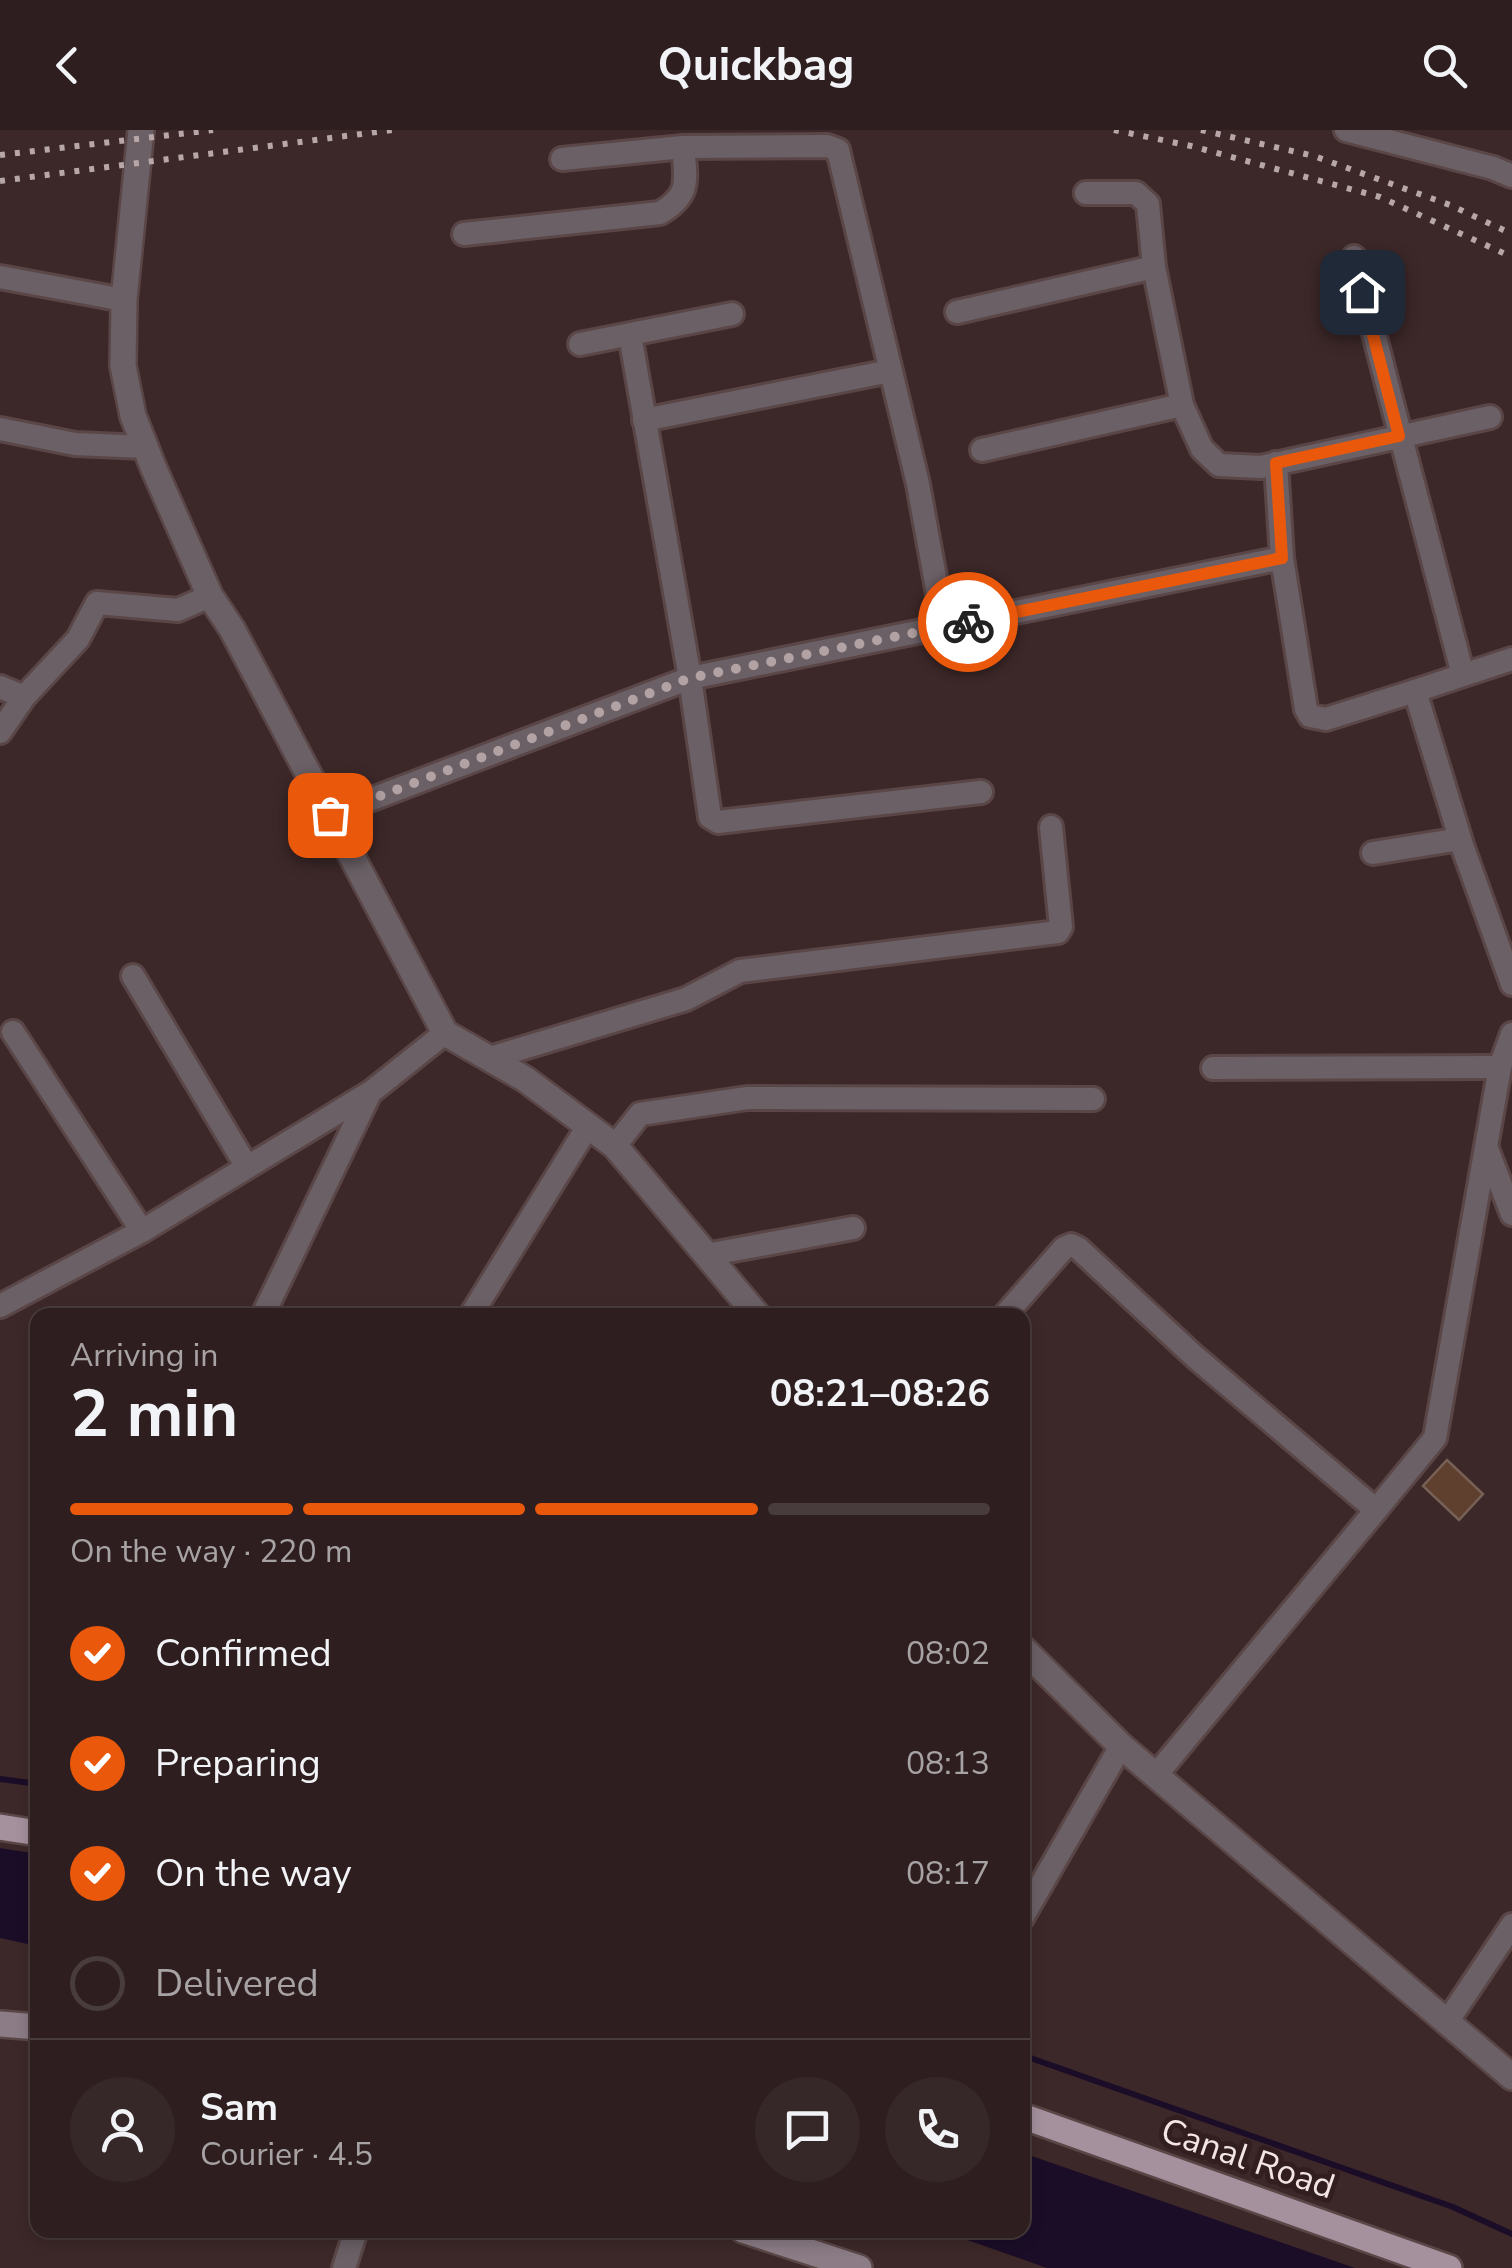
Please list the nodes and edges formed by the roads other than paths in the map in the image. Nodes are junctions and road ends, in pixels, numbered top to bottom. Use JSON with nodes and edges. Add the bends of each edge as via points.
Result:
{"nodes":[{"id":1,"x":141,"y":130,"type":"edge"},
{"id":2,"x":1346,"y":130,"type":"edge"},
{"id":3,"x":684,"y":147,"type":"junction"},
{"id":4,"x":562,"y":158,"type":"dead end"},
{"id":5,"x":1512,"y":176,"type":"edge"},
{"id":6,"x":1086,"y":192,"type":"dead end"},
{"id":7,"x":464,"y":234,"type":"dead end"},
{"id":8,"x":1354,"y":257,"type":"dead end"},
{"id":9,"x":1154,"y":267,"type":"junction"},
{"id":10,"x":0,"y":276,"type":"edge"},
{"id":11,"x":124,"y":300,"type":"junction"},
{"id":12,"x":957,"y":312,"type":"dead end"},
{"id":13,"x":732,"y":314,"type":"dead end"},
{"id":14,"x":630,"y":335,"type":"junction"},
{"id":15,"x":580,"y":344,"type":"dead end"},
{"id":16,"x":890,"y":371,"type":"junction"},
{"id":17,"x":1182,"y":404,"type":"junction"},
{"id":18,"x":1490,"y":417,"type":"dead end"},
{"id":19,"x":644,"y":420,"type":"junction"},
{"id":20,"x":0,"y":429,"type":"edge"},
{"id":21,"x":1399,"y":436,"type":"junction"},
{"id":22,"x":145,"y":446,"type":"junction"},
{"id":23,"x":982,"y":450,"type":"dead end"},
{"id":24,"x":1276,"y":463,"type":"junction"},
{"id":25,"x":1282,"y":558,"type":"junction"},
{"id":26,"x":210,"y":596,"type":"junction"},
{"id":27,"x":944,"y":627,"type":"junction"},
{"id":28,"x":1512,"y":659,"type":"edge"},
{"id":29,"x":1462,"y":675,"type":"junction"},
{"id":30,"x":690,"y":678,"type":"junction"},
{"id":31,"x":0,"y":687,"type":"edge"},
{"id":32,"x":1416,"y":690,"type":"junction"},
{"id":33,"x":24,"y":697,"type":"junction"},
{"id":34,"x":0,"y":732,"type":"edge"},
{"id":35,"x":981,"y":792,"type":"dead end"},
{"id":36,"x":330,"y":815,"type":"junction"},
{"id":37,"x":1051,"y":827,"type":"dead end"},
{"id":38,"x":1460,"y":839,"type":"junction"},
{"id":39,"x":1373,"y":853,"type":"dead end"},
{"id":40,"x":133,"y":976,"type":"dead end"},
{"id":41,"x":1512,"y":984,"type":"edge"},
{"id":42,"x":12,"y":1032,"type":"dead end"},
{"id":43,"x":446,"y":1032,"type":"junction"},
{"id":44,"x":1512,"y":1034,"type":"edge"},
{"id":45,"x":490,"y":1058,"type":"junction"},
{"id":46,"x":1214,"y":1068,"type":"dead end"},
{"id":47,"x":1500,"y":1068,"type":"junction"},
{"id":48,"x":371,"y":1092,"type":"junction"},
{"id":49,"x":1093,"y":1098,"type":"dead end"},
{"id":50,"x":588,"y":1126,"type":"junction"},
{"id":51,"x":615,"y":1146,"type":"junction"},
{"id":52,"x":1485,"y":1146,"type":"junction"},
{"id":53,"x":247,"y":1168,"type":"junction"},
{"id":54,"x":1512,"y":1214,"type":"edge"},
{"id":55,"x":853,"y":1228,"type":"dead end"},
{"id":56,"x":142,"y":1230,"type":"junction"},
{"id":57,"x":706,"y":1255,"type":"junction"},
{"id":58,"x":0,"y":1306,"type":"edge"},
{"id":59,"x":266,"y":1308,"type":"edge"},
{"id":60,"x":474,"y":1308,"type":"edge"},
{"id":61,"x":750,"y":1308,"type":"edge"},
{"id":62,"x":1011,"y":1308,"type":"edge"},
{"id":63,"x":1376,"y":1510,"type":"junction"},
{"id":64,"x":1030,"y":1656,"type":"edge"},
{"id":65,"x":1121,"y":1746,"type":"junction"},
{"id":66,"x":1156,"y":1775,"type":"junction"},
{"id":67,"x":0,"y":1827,"type":"edge"},
{"id":68,"x":30,"y":1832,"type":"edge"},
{"id":69,"x":1030,"y":1904,"type":"edge"},
{"id":70,"x":1512,"y":1924,"type":"edge"},
{"id":71,"x":1447,"y":2022,"type":"junction"},
{"id":72,"x":0,"y":2024,"type":"edge"},
{"id":73,"x":30,"y":2027,"type":"edge"},
{"id":74,"x":1512,"y":2077,"type":"edge"},
{"id":75,"x":1030,"y":2119,"type":"edge"},
{"id":76,"x":353,"y":2238,"type":"edge"},
{"id":77,"x":767,"y":2238,"type":"edge"},
{"id":78,"x":344,"y":2268,"type":"edge"},
{"id":79,"x":859,"y":2268,"type":"edge"},
{"id":80,"x":1449,"y":2268,"type":"edge"}],
"edges":[{"from":1,"to":11,"type":"street"},
{"from":2,"to":5,"type":"street"},
{"from":3,"to":4,"type":"street"},
{"from":3,"to":7,"type":"street","via":[[683,193],[660,214]]},
{"from":3,"to":16,"type":"street","via":[[838,150]]},
{"from":6,"to":9,"type":"street","via":[[1144,197]]},
{"from":8,"to":21,"type":"street"},
{"from":9,"to":12,"type":"street"},
{"from":9,"to":17,"type":"street"},
{"from":10,"to":11,"type":"street"},
{"from":11,"to":22,"type":"street","via":[[123,366]]},
{"from":13,"to":14,"type":"street"},
{"from":14,"to":15,"type":"street"},
{"from":14,"to":19,"type":"street"},
{"from":16,"to":19,"type":"street"},
{"from":16,"to":27,"type":"street"},
{"from":17,"to":23,"type":"street"},
{"from":17,"to":24,"type":"street","via":[[1202,449],[1219,465]]},
{"from":18,"to":21,"type":"street"},
{"from":19,"to":30,"type":"street"},
{"from":20,"to":22,"type":"street","via":[[75,444]]},
{"from":21,"to":24,"type":"street"},
{"from":21,"to":29,"type":"street"},
{"from":22,"to":26,"type":"street"},
{"from":24,"to":25,"type":"street"},
{"from":25,"to":27,"type":"street"},
{"from":25,"to":32,"type":"street","via":[[1310,716],[1326,718]]},
{"from":26,"to":33,"type":"street","via":[[178,610],[97,602],[78,639]]},
{"from":26,"to":36,"type":"street"},
{"from":27,"to":30,"type":"street"},
{"from":28,"to":29,"type":"street"},
{"from":29,"to":32,"type":"street"},
{"from":30,"to":35,"type":"street","via":[[710,818],[718,822]]},
{"from":30,"to":36,"type":"street"},
{"from":31,"to":33,"type":"street"},
{"from":32,"to":38,"type":"street"},
{"from":33,"to":34,"type":"street"},
{"from":36,"to":43,"type":"street"},
{"from":37,"to":45,"type":"street","via":[[1060,927],[1052,935],[740,970],[686,999]]},
{"from":38,"to":39,"type":"street"},
{"from":38,"to":41,"type":"street"},
{"from":40,"to":53,"type":"street"},
{"from":42,"to":56,"type":"street"},
{"from":43,"to":45,"type":"street"},
{"from":43,"to":48,"type":"street"},
{"from":44,"to":47,"type":"street"},
{"from":45,"to":50,"type":"street"},
{"from":46,"to":47,"type":"street"},
{"from":47,"to":52,"type":"street"},
{"from":48,"to":53,"type":"street"},
{"from":48,"to":59,"type":"street"},
{"from":49,"to":51,"type":"street","via":[[747,1098],[640,1114]]},
{"from":50,"to":51,"type":"street"},
{"from":50,"to":60,"type":"street"},
{"from":51,"to":57,"type":"street"},
{"from":52,"to":54,"type":"street"},
{"from":52,"to":63,"type":"street","via":[[1435,1438]]},
{"from":53,"to":56,"type":"street"},
{"from":55,"to":57,"type":"street"},
{"from":56,"to":58,"type":"street"},
{"from":57,"to":61,"type":"street"},
{"from":62,"to":63,"type":"street","via":[[1064,1248],[1078,1248]]},
{"from":63,"to":66,"type":"street"},
{"from":64,"to":65,"type":"street"},
{"from":65,"to":66,"type":"street"},
{"from":65,"to":69,"type":"street"},
{"from":66,"to":71,"type":"street"},
{"from":67,"to":68,"type":"main road"},
{"from":70,"to":71,"type":"street"},
{"from":71,"to":74,"type":"street"},
{"from":72,"to":73,"type":"main road"},
{"from":75,"to":80,"type":"main road","name":"Canal Road"},
{"from":76,"to":78,"type":"street"},
{"from":77,"to":79,"type":"main road"}]}
